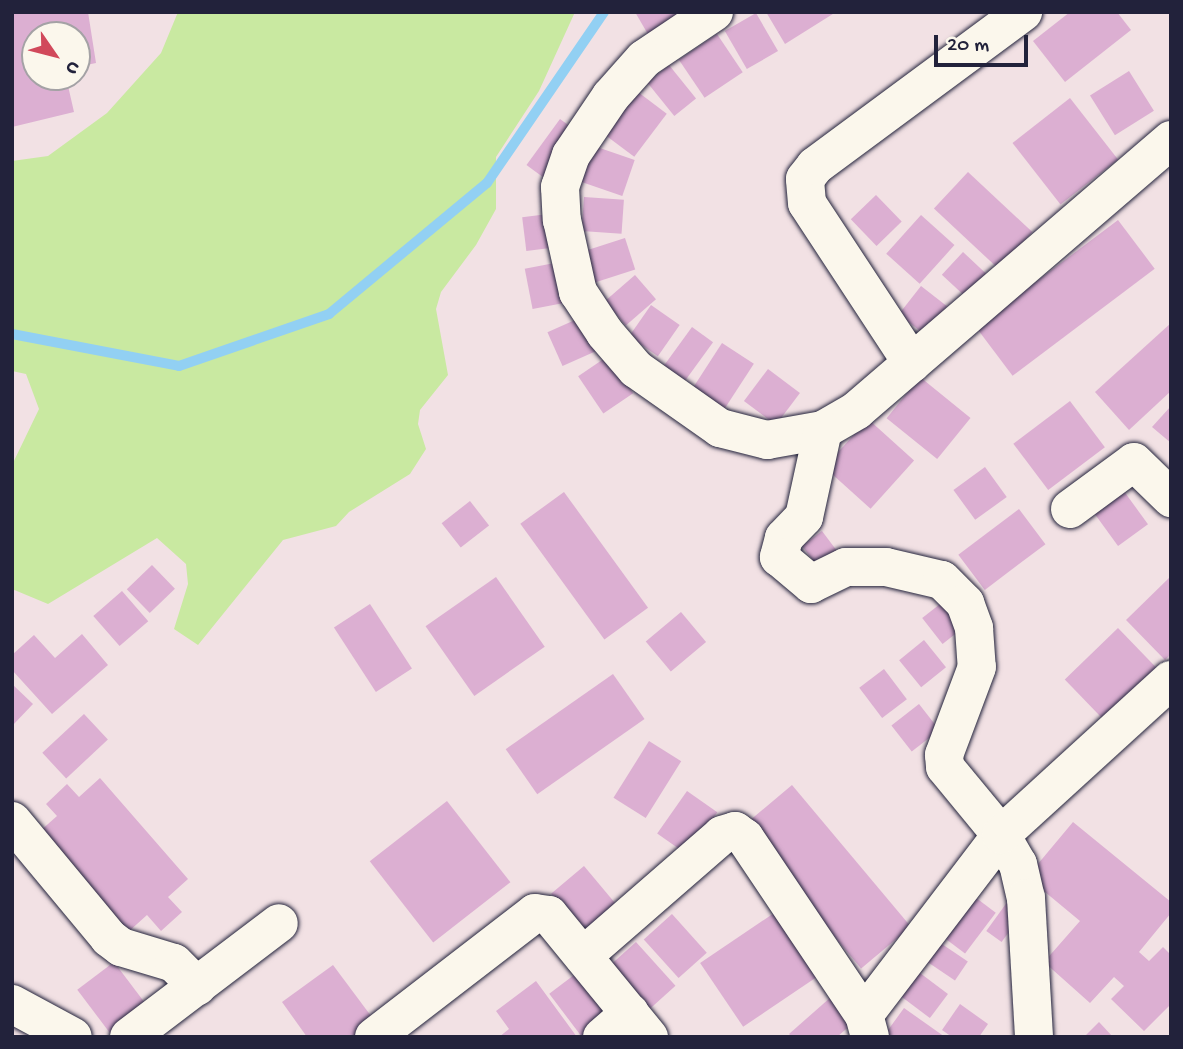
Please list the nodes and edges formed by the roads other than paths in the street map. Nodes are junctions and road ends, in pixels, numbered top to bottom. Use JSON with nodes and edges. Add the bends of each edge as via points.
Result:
{"nodes":[{"id":1,"x":714,"y":12,"type":"edge"},
{"id":2,"x":1023,"y":12,"type":"edge"},
{"id":3,"x":1171,"y":140,"type":"edge"},
{"id":4,"x":912,"y":363,"type":"junction"},
{"id":5,"x":823,"y":430,"type":"junction"},
{"id":6,"x":1171,"y":498,"type":"edge"},
{"id":7,"x":1070,"y":509,"type":"dead end"},
{"id":8,"x":1171,"y":680,"type":"edge"},
{"id":9,"x":12,"y":821,"type":"edge"},
{"id":10,"x":1001,"y":835,"type":"junction"},
{"id":11,"x":279,"y":923,"type":"dead end"},
{"id":12,"x":583,"y":956,"type":"junction"},
{"id":13,"x":197,"y":986,"type":"junction"},
{"id":14,"x":12,"y":1004,"type":"edge"},
{"id":15,"x":867,"y":1026,"type":"edge"},
{"id":16,"x":627,"y":1029,"type":"edge"},
{"id":17,"x":73,"y":1037,"type":"edge"},
{"id":18,"x":130,"y":1037,"type":"edge"},
{"id":19,"x":374,"y":1037,"type":"edge"},
{"id":20,"x":1034,"y":1037,"type":"edge"}],
"edges":[{"from":1,"to":5,"type":"street","via":[[643,59],[571,155],[560,187],[562,220],[578,292],[636,369],[720,428],[767,440]]},
{"from":2,"to":4,"type":"street","via":[[816,166],[805,179],[807,203]]},
{"from":3,"to":4,"type":"street"},
{"from":4,"to":5,"type":"street","via":[[857,410]]},
{"from":5,"to":10,"type":"street","via":[[804,517],[783,538],[779,557],[811,584],[846,567],[886,568],[942,580],[955,588],[974,628],[977,667],[944,755],[944,767]]},
{"from":6,"to":7,"type":"street","via":[[1134,462]]},
{"from":8,"to":10,"type":"street"},
{"from":9,"to":13,"type":"street","via":[[109,938],[121,947],[174,963]]},
{"from":10,"to":15,"type":"street"},
{"from":10,"to":20,"type":"street","via":[[1018,864],[1026,898]]},
{"from":11,"to":13,"type":"street"},
{"from":12,"to":15,"type":"street","via":[[722,835],[735,831],[745,838]]},
{"from":12,"to":16,"type":"street"},
{"from":12,"to":19,"type":"street","via":[[549,915],[527,916]]},
{"from":13,"to":18,"type":"street"},
{"from":14,"to":17,"type":"street"}]}
